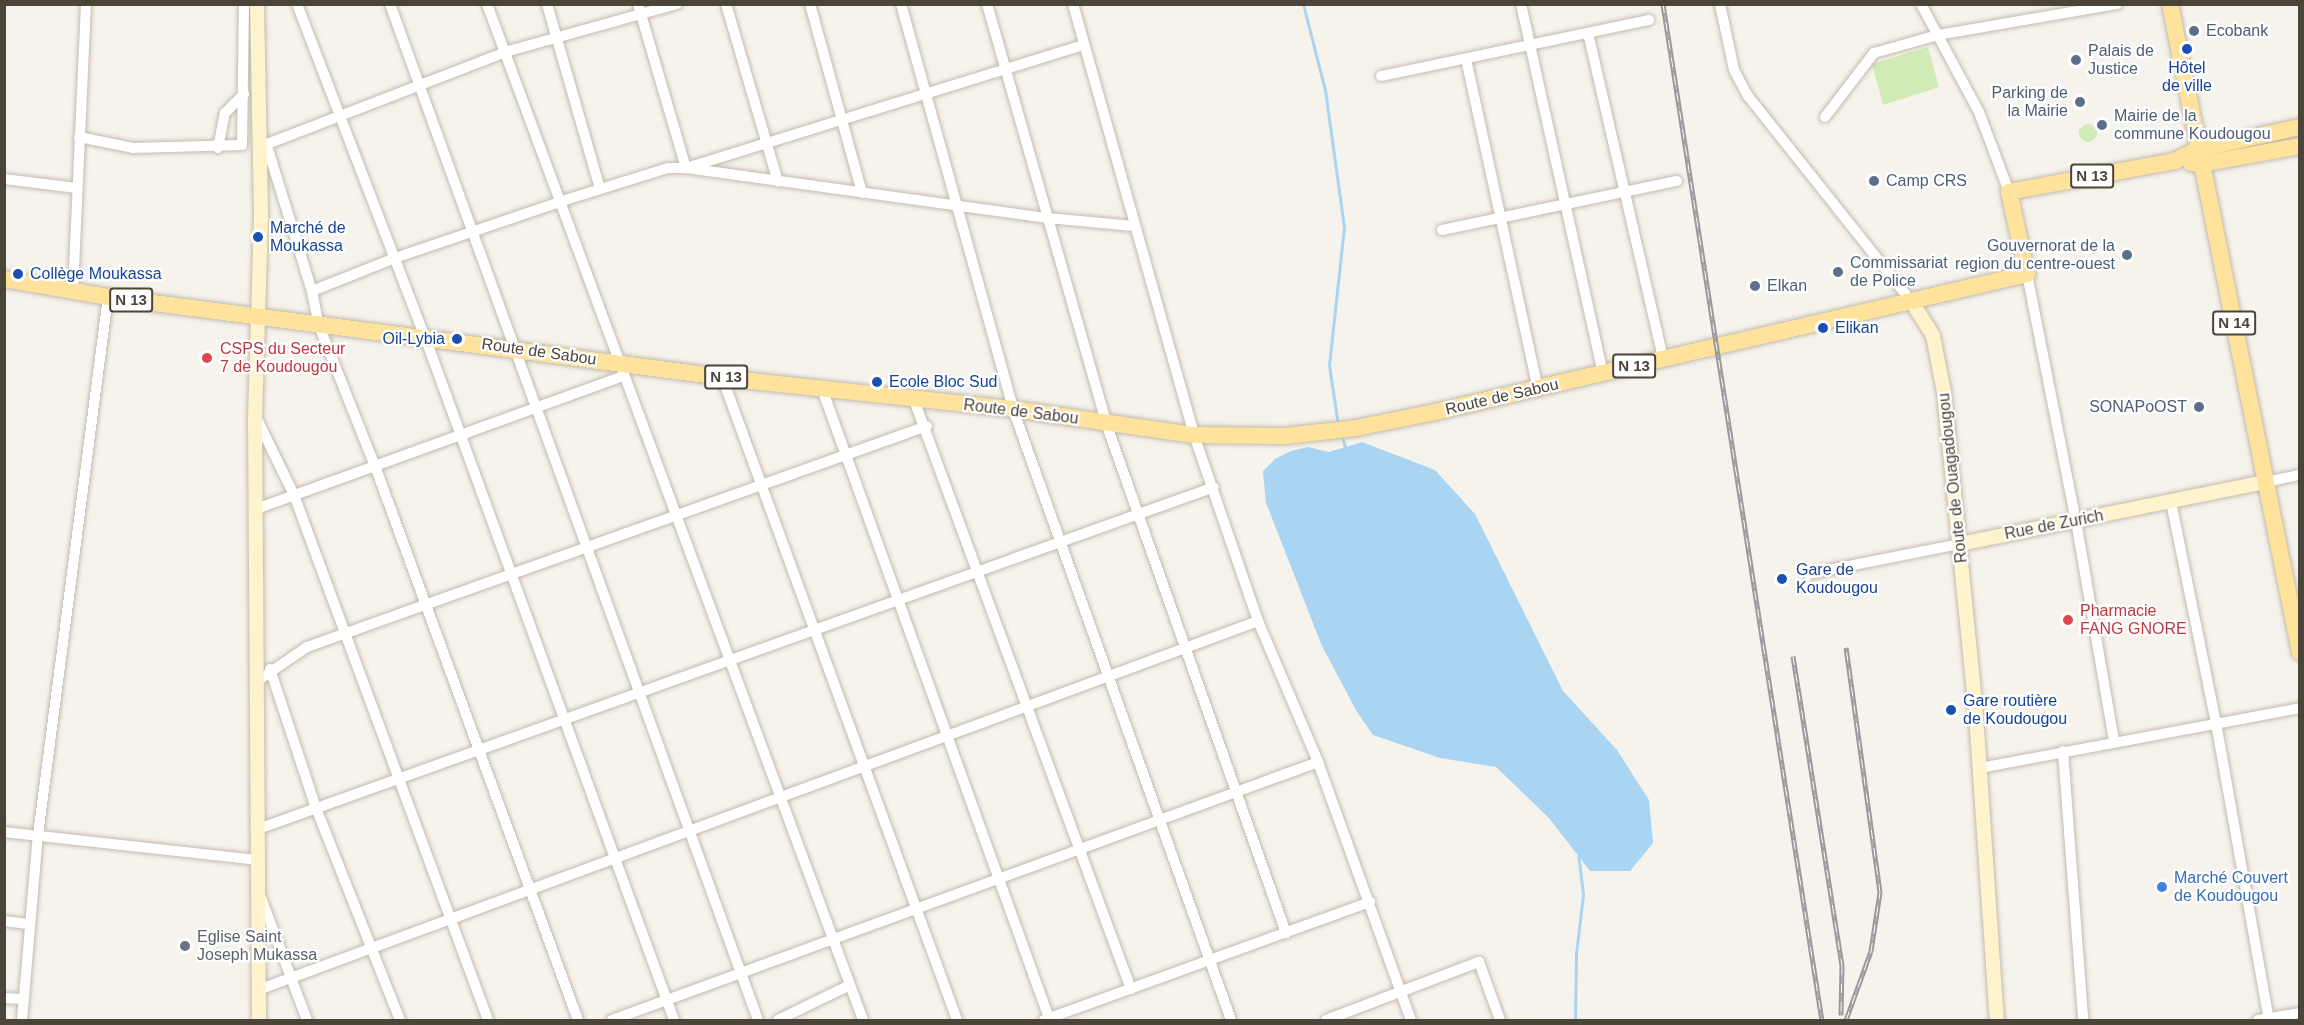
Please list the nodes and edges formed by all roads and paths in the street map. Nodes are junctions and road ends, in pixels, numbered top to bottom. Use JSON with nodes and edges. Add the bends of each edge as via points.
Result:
{"nodes":[{"id":1,"x":86,"y":4,"type":"edge"},
{"id":2,"x":244,"y":4,"type":"edge"},
{"id":3,"x":257,"y":4,"type":"edge"},
{"id":4,"x":297,"y":4,"type":"edge"},
{"id":5,"x":390,"y":4,"type":"edge"},
{"id":6,"x":487,"y":4,"type":"edge"},
{"id":7,"x":547,"y":4,"type":"edge"},
{"id":8,"x":676,"y":4,"type":"edge"},
{"id":9,"x":726,"y":4,"type":"edge"},
{"id":10,"x":810,"y":4,"type":"edge"},
{"id":11,"x":901,"y":4,"type":"edge"},
{"id":12,"x":987,"y":4,"type":"edge"},
{"id":13,"x":1073,"y":4,"type":"edge"},
{"id":14,"x":1521,"y":4,"type":"edge"},
{"id":15,"x":1720,"y":4,"type":"edge"},
{"id":16,"x":1922,"y":4,"type":"edge"},
{"id":17,"x":2117,"y":4,"type":"edge"},
{"id":18,"x":2170,"y":4,"type":"edge"},
{"id":19,"x":640,"y":9,"type":"edge"},
{"id":20,"x":1649,"y":21,"type":"dead end"},
{"id":21,"x":1588,"y":33,"type":"junction"},
{"id":22,"x":1938,"y":34,"type":"junction"},
{"id":23,"x":556,"y":37,"type":"junction"},
{"id":24,"x":1083,"y":45,"type":"junction"},
{"id":25,"x":1530,"y":45,"type":"junction"},
{"id":26,"x":505,"y":52,"type":"junction"},
{"id":27,"x":1466,"y":59,"type":"junction"},
{"id":28,"x":1005,"y":69,"type":"junction"},
{"id":29,"x":1381,"y":76,"type":"dead end"},
{"id":30,"x":420,"y":86,"type":"junction"},
{"id":31,"x":927,"y":93,"type":"junction"},
{"id":32,"x":244,"y":94,"type":"junction"},
{"id":33,"x":341,"y":117,"type":"junction"},
{"id":34,"x":1825,"y":117,"type":"dead end"},
{"id":35,"x":842,"y":120,"type":"junction"},
{"id":36,"x":2300,"y":127,"type":"edge"},
{"id":37,"x":79,"y":136,"type":"junction"},
{"id":38,"x":766,"y":143,"type":"junction"},
{"id":39,"x":263,"y":146,"type":"junction"},
{"id":40,"x":2300,"y":146,"type":"edge"},
{"id":41,"x":218,"y":148,"type":"junction"},
{"id":42,"x":2200,"y":156,"type":"junction"},
{"id":43,"x":686,"y":168,"type":"junction"},
{"id":44,"x":4,"y":178,"type":"edge"},
{"id":45,"x":1677,"y":181,"type":"dead end"},
{"id":46,"x":778,"y":182,"type":"junction"},
{"id":47,"x":76,"y":188,"type":"junction"},
{"id":48,"x":600,"y":189,"type":"junction"},
{"id":49,"x":1624,"y":192,"type":"junction"},
{"id":50,"x":2009,"y":192,"type":"junction"},
{"id":51,"x":862,"y":193,"type":"junction"},
{"id":52,"x":562,"y":201,"type":"junction"},
{"id":53,"x":1566,"y":204,"type":"junction"},
{"id":54,"x":959,"y":205,"type":"junction"},
{"id":55,"x":1501,"y":217,"type":"junction"},
{"id":56,"x":1048,"y":218,"type":"junction"},
{"id":57,"x":1134,"y":226,"type":"junction"},
{"id":58,"x":1442,"y":230,"type":"dead end"},
{"id":59,"x":473,"y":231,"type":"junction"},
{"id":60,"x":395,"y":258,"type":"junction"},
{"id":61,"x":2027,"y":274,"type":"junction"},
{"id":62,"x":4,"y":279,"type":"edge"},
{"id":63,"x":73,"y":290,"type":"junction"},
{"id":64,"x":312,"y":291,"type":"junction"},
{"id":65,"x":108,"y":297,"type":"junction"},
{"id":66,"x":1912,"y":302,"type":"junction"},
{"id":67,"x":259,"y":315,"type":"junction"},
{"id":68,"x":318,"y":324,"type":"junction"},
{"id":69,"x":425,"y":337,"type":"junction"},
{"id":70,"x":515,"y":349,"type":"junction"},
{"id":71,"x":1663,"y":359,"type":"junction"},
{"id":72,"x":623,"y":370,"type":"junction"},
{"id":73,"x":1603,"y":373,"type":"junction"},
{"id":74,"x":722,"y":377,"type":"junction"},
{"id":75,"x":821,"y":386,"type":"junction"},
{"id":76,"x":1538,"y":389,"type":"junction"},
{"id":77,"x":914,"y":400,"type":"junction"},
{"id":78,"x":536,"y":408,"type":"junction"},
{"id":79,"x":1013,"y":409,"type":"junction"},
{"id":80,"x":255,"y":417,"type":"junction"},
{"id":81,"x":1106,"y":423,"type":"junction"},
{"id":82,"x":927,"y":426,"type":"junction"},
{"id":83,"x":461,"y":435,"type":"junction"},
{"id":84,"x":1194,"y":435,"type":"junction"},
{"id":85,"x":845,"y":456,"type":"junction"},
{"id":86,"x":375,"y":466,"type":"junction"},
{"id":87,"x":2300,"y":475,"type":"edge"},
{"id":88,"x":2266,"y":482,"type":"junction"},
{"id":89,"x":762,"y":485,"type":"junction"},
{"id":90,"x":1214,"y":487,"type":"junction"},
{"id":91,"x":294,"y":495,"type":"junction"},
{"id":92,"x":2171,"y":502,"type":"junction"},
{"id":93,"x":256,"y":509,"type":"junction"},
{"id":94,"x":1138,"y":514,"type":"junction"},
{"id":95,"x":676,"y":516,"type":"junction"},
{"id":96,"x":2076,"y":521,"type":"junction"},
{"id":97,"x":1059,"y":543,"type":"junction"},
{"id":98,"x":1960,"y":544,"type":"junction"},
{"id":99,"x":588,"y":548,"type":"junction"},
{"id":100,"x":979,"y":571,"type":"junction"},
{"id":101,"x":1808,"y":574,"type":"dead end"},
{"id":102,"x":510,"y":576,"type":"junction"},
{"id":103,"x":897,"y":600,"type":"junction"},
{"id":104,"x":426,"y":605,"type":"junction"},
{"id":105,"x":1258,"y":621,"type":"junction"},
{"id":106,"x":814,"y":630,"type":"junction"},
{"id":107,"x":344,"y":634,"type":"junction"},
{"id":108,"x":1186,"y":648,"type":"junction"},
{"id":109,"x":2300,"y":652,"type":"edge"},
{"id":110,"x":729,"y":660,"type":"junction"},
{"id":111,"x":270,"y":669,"type":"junction"},
{"id":112,"x":1107,"y":677,"type":"junction"},
{"id":113,"x":256,"y":682,"type":"junction"},
{"id":114,"x":640,"y":692,"type":"junction"},
{"id":115,"x":1028,"y":706,"type":"junction"},
{"id":116,"x":2300,"y":708,"type":"edge"},
{"id":117,"x":564,"y":719,"type":"junction"},
{"id":118,"x":2216,"y":723,"type":"junction"},
{"id":119,"x":946,"y":736,"type":"junction"},
{"id":120,"x":2114,"y":742,"type":"junction"},
{"id":121,"x":479,"y":750,"type":"junction"},
{"id":122,"x":2064,"y":751,"type":"junction"},
{"id":123,"x":1318,"y":762,"type":"junction"},
{"id":124,"x":864,"y":767,"type":"junction"},
{"id":125,"x":1980,"y":768,"type":"junction"},
{"id":126,"x":397,"y":779,"type":"junction"},
{"id":127,"x":1237,"y":792,"type":"junction"},
{"id":128,"x":780,"y":798,"type":"junction"},
{"id":129,"x":316,"y":808,"type":"junction"},
{"id":130,"x":1159,"y":820,"type":"junction"},
{"id":131,"x":258,"y":829,"type":"junction"},
{"id":132,"x":690,"y":831,"type":"junction"},
{"id":133,"x":4,"y":832,"type":"edge"},
{"id":134,"x":38,"y":835,"type":"junction"},
{"id":135,"x":1080,"y":849,"type":"junction"},
{"id":136,"x":616,"y":858,"type":"junction"},
{"id":137,"x":258,"y":860,"type":"junction"},
{"id":138,"x":997,"y":880,"type":"junction"},
{"id":139,"x":258,"y":889,"type":"junction"},
{"id":140,"x":531,"y":890,"type":"junction"},
{"id":141,"x":1370,"y":902,"type":"junction"},
{"id":142,"x":916,"y":909,"type":"junction"},
{"id":143,"x":450,"y":920,"type":"junction"},
{"id":144,"x":4,"y":921,"type":"edge"},
{"id":145,"x":30,"y":924,"type":"junction"},
{"id":146,"x":1286,"y":933,"type":"junction"},
{"id":147,"x":833,"y":940,"type":"junction"},
{"id":148,"x":372,"y":948,"type":"junction"},
{"id":149,"x":1209,"y":961,"type":"junction"},
{"id":150,"x":742,"y":973,"type":"junction"},
{"id":151,"x":291,"y":978,"type":"junction"},
{"id":152,"x":850,"y":985,"type":"junction"},
{"id":153,"x":1131,"y":989,"type":"junction"},
{"id":154,"x":258,"y":990,"type":"junction"},
{"id":155,"x":1400,"y":991,"type":"junction"},
{"id":156,"x":4,"y":998,"type":"edge"},
{"id":157,"x":24,"y":999,"type":"junction"},
{"id":158,"x":667,"y":1000,"type":"junction"},
{"id":159,"x":2300,"y":1013,"type":"edge"},
{"id":160,"x":1047,"y":1019,"type":"edge"},
{"id":161,"x":22,"y":1020,"type":"edge"},
{"id":162,"x":259,"y":1020,"type":"edge"},
{"id":163,"x":307,"y":1020,"type":"edge"},
{"id":164,"x":400,"y":1020,"type":"edge"},
{"id":165,"x":489,"y":1020,"type":"edge"},
{"id":166,"x":578,"y":1020,"type":"edge"},
{"id":167,"x":612,"y":1020,"type":"edge"},
{"id":168,"x":674,"y":1020,"type":"edge"},
{"id":169,"x":758,"y":1020,"type":"edge"},
{"id":170,"x":778,"y":1020,"type":"edge"},
{"id":171,"x":863,"y":1020,"type":"edge"},
{"id":172,"x":957,"y":1020,"type":"edge"},
{"id":173,"x":1232,"y":1020,"type":"edge"},
{"id":174,"x":1326,"y":1020,"type":"edge"},
{"id":175,"x":1411,"y":1020,"type":"edge"},
{"id":176,"x":1500,"y":1020,"type":"edge"},
{"id":177,"x":1997,"y":1020,"type":"edge"},
{"id":178,"x":2083,"y":1020,"type":"edge"},
{"id":179,"x":2265,"y":1020,"type":"edge"}],
"edges":[{"from":1,"to":37,"type":"street"},
{"from":2,"to":32,"type":"street"},
{"from":3,"to":39,"type":"street"},
{"from":4,"to":33,"type":"street"},
{"from":5,"to":30,"type":"street"},
{"from":6,"to":26,"type":"street"},
{"from":7,"to":23,"type":"street"},
{"from":8,"to":19,"type":"street"},
{"from":9,"to":38,"type":"street"},
{"from":10,"to":35,"type":"street"},
{"from":11,"to":31,"type":"street"},
{"from":12,"to":28,"type":"street"},
{"from":13,"to":24,"type":"street"},
{"from":14,"to":25,"type":"street"},
{"from":15,"to":66,"type":"street","name":"Route de Ouagadougou","via":[[1734,70],[1748,96]]},
{"from":16,"to":22,"type":"street"},
{"from":17,"to":22,"type":"street"},
{"from":18,"to":42,"type":"main road","number":"N 14"},
{"from":19,"to":23,"type":"street"},
{"from":19,"to":43,"type":"street"},
{"from":20,"to":21,"type":"street"},
{"from":21,"to":25,"type":"street"},
{"from":21,"to":49,"type":"street"},
{"from":22,"to":34,"type":"street","via":[[1874,53]]},
{"from":22,"to":50,"type":"street","via":[[1979,112]]},
{"from":23,"to":26,"type":"street"},
{"from":23,"to":48,"type":"street"},
{"from":24,"to":28,"type":"street"},
{"from":24,"to":57,"type":"street"},
{"from":25,"to":27,"type":"street"},
{"from":25,"to":53,"type":"street"},
{"from":26,"to":30,"type":"street"},
{"from":26,"to":52,"type":"street"},
{"from":27,"to":29,"type":"street"},
{"from":27,"to":55,"type":"street"},
{"from":28,"to":31,"type":"street"},
{"from":28,"to":56,"type":"street"},
{"from":30,"to":33,"type":"street"},
{"from":30,"to":59,"type":"street"},
{"from":31,"to":35,"type":"street"},
{"from":31,"to":54,"type":"street"},
{"from":32,"to":41,"type":"street","via":[[225,113]]},
{"from":32,"to":41,"type":"street","via":[[242,145]]},
{"from":33,"to":39,"type":"street"},
{"from":33,"to":60,"type":"street"},
{"from":35,"to":38,"type":"street"},
{"from":35,"to":51,"type":"street"},
{"from":36,"to":42,"type":"main road","number":"N 13"},
{"from":37,"to":41,"type":"street","via":[[133,148]]},
{"from":37,"to":47,"type":"street"},
{"from":38,"to":43,"type":"street"},
{"from":38,"to":46,"type":"street"},
{"from":39,"to":64,"type":"street"},
{"from":39,"to":67,"type":"street"},
{"from":40,"to":42,"type":"main road","number":"N 13"},
{"from":42,"to":50,"type":"main road","number":"N 13"},
{"from":42,"to":88,"type":"main road","number":"N 14"},
{"from":43,"to":46,"type":"street"},
{"from":43,"to":48,"type":"street","via":[[668,168]]},
{"from":44,"to":47,"type":"street"},
{"from":45,"to":49,"type":"street"},
{"from":46,"to":51,"type":"street"},
{"from":47,"to":63,"type":"street"},
{"from":48,"to":52,"type":"street"},
{"from":49,"to":53,"type":"street"},
{"from":49,"to":71,"type":"street"},
{"from":50,"to":61,"type":"main road"},
{"from":51,"to":54,"type":"street"},
{"from":52,"to":59,"type":"street"},
{"from":52,"to":72,"type":"street"},
{"from":53,"to":55,"type":"street"},
{"from":53,"to":73,"type":"street"},
{"from":54,"to":56,"type":"street"},
{"from":54,"to":79,"type":"street"},
{"from":55,"to":58,"type":"street"},
{"from":55,"to":76,"type":"street"},
{"from":56,"to":57,"type":"street"},
{"from":56,"to":81,"type":"street"},
{"from":57,"to":84,"type":"street"},
{"from":59,"to":60,"type":"street"},
{"from":59,"to":70,"type":"street"},
{"from":60,"to":64,"type":"street"},
{"from":60,"to":69,"type":"street"},
{"from":61,"to":66,"type":"main road","name":"Route de Sabou","number":"N 13"},
{"from":61,"to":96,"type":"street"},
{"from":62,"to":63,"type":"main road","name":"Route de Sabou","number":"N 13"},
{"from":63,"to":65,"type":"main road","name":"Route de Sabou","number":"N 13"},
{"from":64,"to":68,"type":"street"},
{"from":65,"to":67,"type":"main road","name":"Route de Sabou","number":"N 13"},
{"from":65,"to":134,"type":"street"},
{"from":66,"to":71,"type":"main road","name":"Route de Sabou","number":"N 13","via":[[1715,344]]},
{"from":66,"to":98,"type":"street","name":"Route de Ouagadougou","via":[[1926,320],[1938,354]]},
{"from":67,"to":68,"type":"main road","name":"Route de Sabou","number":"N 13"},
{"from":67,"to":80,"type":"street"},
{"from":68,"to":69,"type":"main road","name":"Route de Sabou","number":"N 13"},
{"from":68,"to":86,"type":"street"},
{"from":69,"to":70,"type":"main road","name":"Route de Sabou","number":"N 13"},
{"from":69,"to":83,"type":"street"},
{"from":70,"to":72,"type":"main road","name":"Route de Sabou","number":"N 13"},
{"from":70,"to":78,"type":"street"},
{"from":71,"to":73,"type":"main road","name":"Route de Sabou","number":"N 13"},
{"from":72,"to":74,"type":"main road","name":"Route de Sabou","number":"N 13"},
{"from":72,"to":78,"type":"street"},
{"from":72,"to":95,"type":"street"},
{"from":73,"to":76,"type":"main road","name":"Route de Sabou","number":"N 13"},
{"from":74,"to":75,"type":"main road","name":"Route de Sabou","number":"N 13"},
{"from":74,"to":89,"type":"street"},
{"from":75,"to":77,"type":"main road","name":"Route de Sabou","number":"N 13"},
{"from":75,"to":85,"type":"street"},
{"from":76,"to":84,"type":"main road","name":"Route de Sabou","number":"N 13","via":[[1356,428],[1256,437]]},
{"from":77,"to":79,"type":"main road","name":"Route de Sabou","number":"N 13"},
{"from":77,"to":82,"type":"street"},
{"from":78,"to":83,"type":"street"},
{"from":78,"to":99,"type":"street"},
{"from":79,"to":81,"type":"main road","name":"Route de Sabou","number":"N 13"},
{"from":79,"to":97,"type":"street"},
{"from":80,"to":91,"type":"street"},
{"from":80,"to":93,"type":"street"},
{"from":81,"to":84,"type":"main road","name":"Route de Sabou","number":"N 13"},
{"from":81,"to":94,"type":"street"},
{"from":82,"to":85,"type":"street"},
{"from":82,"to":100,"type":"street"},
{"from":83,"to":86,"type":"street"},
{"from":83,"to":102,"type":"street"},
{"from":84,"to":90,"type":"street"},
{"from":85,"to":89,"type":"street"},
{"from":85,"to":103,"type":"street"},
{"from":86,"to":91,"type":"street"},
{"from":86,"to":104,"type":"street"},
{"from":87,"to":88,"type":"street","name":"Rue de Zurich"},
{"from":88,"to":92,"type":"street","name":"Rue de Zurich"},
{"from":88,"to":109,"type":"main road","number":"N 14"},
{"from":89,"to":95,"type":"street"},
{"from":89,"to":106,"type":"street"},
{"from":90,"to":94,"type":"street"},
{"from":90,"to":105,"type":"street"},
{"from":91,"to":93,"type":"street"},
{"from":91,"to":107,"type":"street"},
{"from":92,"to":96,"type":"street","name":"Rue de Zurich"},
{"from":92,"to":118,"type":"street"},
{"from":93,"to":113,"type":"street"},
{"from":94,"to":97,"type":"street"},
{"from":94,"to":108,"type":"street"},
{"from":95,"to":99,"type":"street"},
{"from":95,"to":110,"type":"street"},
{"from":96,"to":98,"type":"street","name":"Rue de Zurich"},
{"from":96,"to":120,"type":"street"},
{"from":97,"to":100,"type":"street"},
{"from":97,"to":112,"type":"street"},
{"from":98,"to":101,"type":"street","name":"Rue de Zurich"},
{"from":98,"to":125,"type":"street","name":"Route de Ouagadougou"},
{"from":99,"to":102,"type":"street"},
{"from":99,"to":114,"type":"street"},
{"from":100,"to":103,"type":"street"},
{"from":100,"to":115,"type":"street"},
{"from":102,"to":104,"type":"street"},
{"from":102,"to":117,"type":"street"},
{"from":103,"to":106,"type":"street"},
{"from":103,"to":119,"type":"street"},
{"from":104,"to":107,"type":"street"},
{"from":104,"to":121,"type":"street"},
{"from":105,"to":108,"type":"street"},
{"from":105,"to":123,"type":"street"},
{"from":106,"to":110,"type":"street"},
{"from":106,"to":124,"type":"street"},
{"from":107,"to":111,"type":"street","via":[[307,647]]},
{"from":107,"to":126,"type":"street"},
{"from":108,"to":112,"type":"street"},
{"from":108,"to":127,"type":"street"},
{"from":110,"to":114,"type":"street"},
{"from":110,"to":128,"type":"street"},
{"from":111,"to":113,"type":"street"},
{"from":111,"to":129,"type":"street"},
{"from":112,"to":115,"type":"street"},
{"from":112,"to":130,"type":"street"},
{"from":113,"to":131,"type":"street"},
{"from":114,"to":117,"type":"street"},
{"from":114,"to":132,"type":"street"},
{"from":115,"to":119,"type":"street"},
{"from":115,"to":135,"type":"street"},
{"from":116,"to":118,"type":"street"},
{"from":117,"to":121,"type":"street"},
{"from":117,"to":136,"type":"street"},
{"from":118,"to":120,"type":"street"},
{"from":118,"to":179,"type":"street"},
{"from":119,"to":124,"type":"street"},
{"from":119,"to":138,"type":"street"},
{"from":120,"to":122,"type":"street"},
{"from":121,"to":126,"type":"street"},
{"from":121,"to":140,"type":"street"},
{"from":122,"to":125,"type":"street"},
{"from":122,"to":178,"type":"street"},
{"from":123,"to":127,"type":"street"},
{"from":123,"to":141,"type":"street"},
{"from":124,"to":128,"type":"street"},
{"from":124,"to":142,"type":"street"},
{"from":125,"to":177,"type":"street","name":"Route de Ouagadougou"},
{"from":126,"to":129,"type":"street"},
{"from":126,"to":143,"type":"street"},
{"from":127,"to":130,"type":"street"},
{"from":127,"to":146,"type":"street"},
{"from":128,"to":132,"type":"street"},
{"from":128,"to":147,"type":"street"},
{"from":129,"to":131,"type":"street"},
{"from":129,"to":148,"type":"street"},
{"from":130,"to":135,"type":"street"},
{"from":130,"to":149,"type":"street"},
{"from":131,"to":137,"type":"street"},
{"from":132,"to":136,"type":"street"},
{"from":132,"to":150,"type":"street"},
{"from":133,"to":134,"type":"street"},
{"from":134,"to":137,"type":"street"},
{"from":134,"to":145,"type":"street"},
{"from":135,"to":138,"type":"street"},
{"from":135,"to":153,"type":"street"},
{"from":136,"to":140,"type":"street"},
{"from":136,"to":158,"type":"street"},
{"from":137,"to":139,"type":"street"},
{"from":138,"to":142,"type":"street"},
{"from":138,"to":160,"type":"street"},
{"from":139,"to":151,"type":"street"},
{"from":139,"to":154,"type":"street"},
{"from":140,"to":143,"type":"street"},
{"from":140,"to":166,"type":"street"},
{"from":141,"to":146,"type":"street"},
{"from":141,"to":155,"type":"street"},
{"from":142,"to":147,"type":"street"},
{"from":142,"to":172,"type":"street"},
{"from":143,"to":148,"type":"street"},
{"from":143,"to":165,"type":"street"},
{"from":144,"to":145,"type":"street"},
{"from":145,"to":157,"type":"street"},
{"from":146,"to":149,"type":"street"},
{"from":147,"to":150,"type":"street"},
{"from":147,"to":152,"type":"street"},
{"from":148,"to":151,"type":"street"},
{"from":148,"to":164,"type":"street"},
{"from":149,"to":153,"type":"street"},
{"from":149,"to":173,"type":"street"},
{"from":150,"to":158,"type":"street"},
{"from":150,"to":169,"type":"street"},
{"from":151,"to":154,"type":"street"},
{"from":151,"to":163,"type":"street"},
{"from":152,"to":170,"type":"street"},
{"from":152,"to":171,"type":"street"},
{"from":153,"to":160,"type":"street"},
{"from":154,"to":162,"type":"street"},
{"from":155,"to":174,"type":"street"},
{"from":155,"to":175,"type":"street"},
{"from":155,"to":176,"type":"street","via":[[1479,962]]},
{"from":156,"to":157,"type":"street"},
{"from":157,"to":161,"type":"street"},
{"from":158,"to":167,"type":"street"},
{"from":158,"to":168,"type":"street"},
{"from":159,"to":179,"type":"street"}]}
